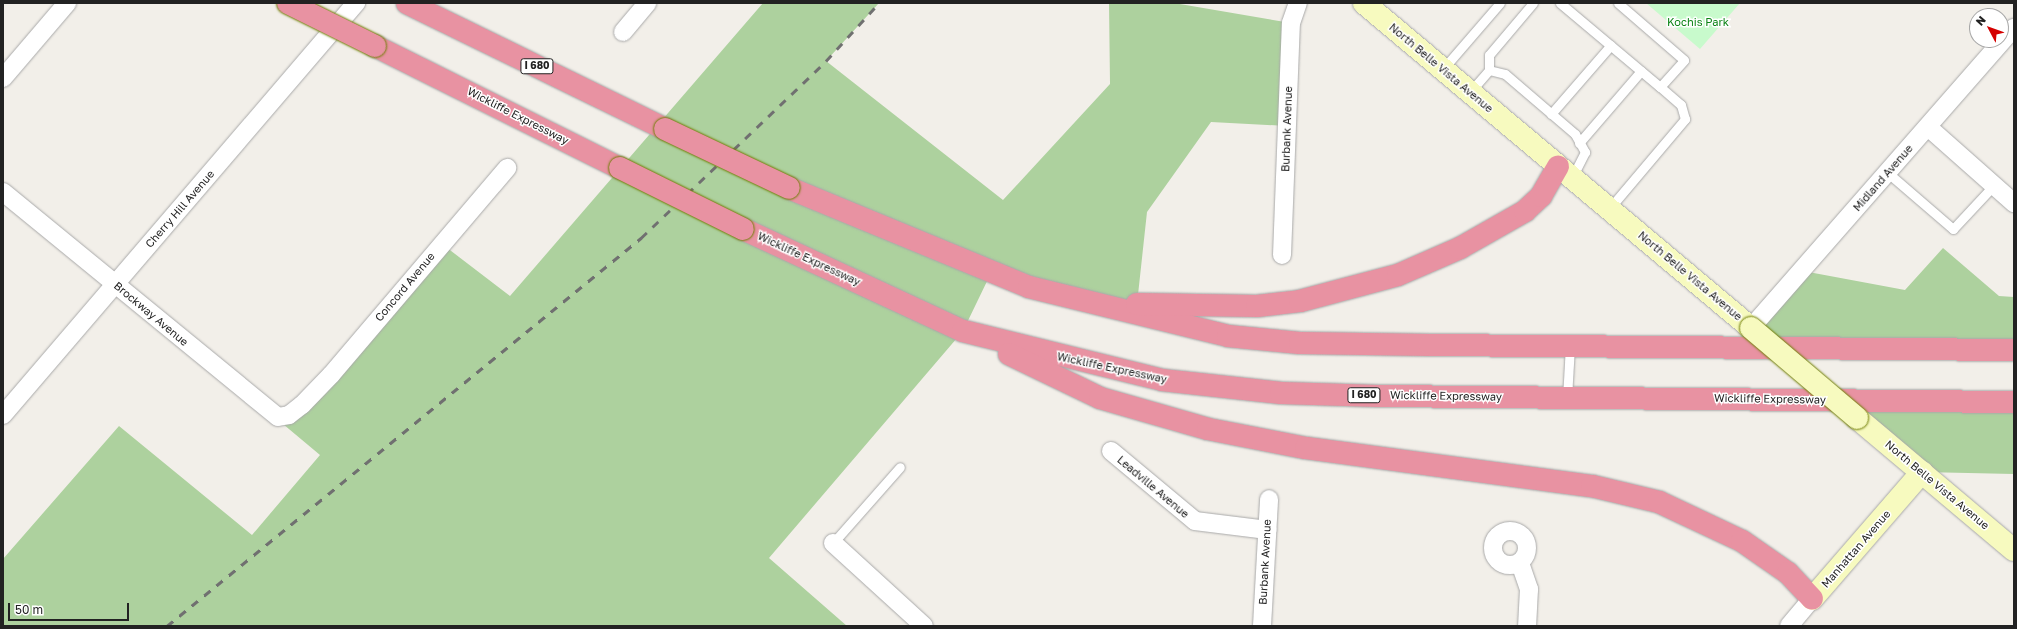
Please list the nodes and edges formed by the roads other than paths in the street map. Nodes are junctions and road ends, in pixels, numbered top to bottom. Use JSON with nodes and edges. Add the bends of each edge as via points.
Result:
{"nodes":[{"id":1,"x":67,"y":3,"type":"edge"},
{"id":2,"x":288,"y":3,"type":"edge"},
{"id":3,"x":356,"y":3,"type":"edge"},
{"id":4,"x":408,"y":3,"type":"edge"},
{"id":5,"x":647,"y":3,"type":"edge"},
{"id":6,"x":1298,"y":3,"type":"edge"},
{"id":7,"x":1364,"y":3,"type":"edge"},
{"id":8,"x":1500,"y":3,"type":"edge"},
{"id":9,"x":1533,"y":3,"type":"edge"},
{"id":10,"x":1560,"y":3,"type":"edge"},
{"id":11,"x":1618,"y":3,"type":"edge"},
{"id":12,"x":2014,"y":28,"type":"edge"},
{"id":13,"x":623,"y":32,"type":"dead end"},
{"id":14,"x":1611,"y":45,"type":"junction"},
{"id":15,"x":1443,"y":69,"type":"junction"},
{"id":16,"x":1489,"y":70,"type":"junction"},
{"id":17,"x":1641,"y":71,"type":"junction"},
{"id":18,"x":3,"y":78,"type":"edge"},
{"id":19,"x":1660,"y":87,"type":"junction"},
{"id":20,"x":1470,"y":92,"type":"junction"},
{"id":21,"x":1551,"y":114,"type":"junction"},
{"id":22,"x":1928,"y":127,"type":"junction"},
{"id":23,"x":1579,"y":143,"type":"junction"},
{"id":24,"x":507,"y":168,"type":"dead end"},
{"id":25,"x":1565,"y":172,"type":"junction"},
{"id":26,"x":1888,"y":173,"type":"junction"},
{"id":27,"x":1994,"y":185,"type":"junction"},
{"id":28,"x":3,"y":192,"type":"edge"},
{"id":29,"x":2014,"y":203,"type":"edge"},
{"id":30,"x":1609,"y":209,"type":"junction"},
{"id":31,"x":1282,"y":255,"type":"dead end"},
{"id":32,"x":115,"y":285,"type":"junction"},
{"id":33,"x":1083,"y":301,"type":"junction"},
{"id":34,"x":1751,"y":328,"type":"junction"},
{"id":35,"x":963,"y":331,"type":"junction"},
{"id":36,"x":1570,"y":346,"type":"junction"},
{"id":37,"x":2014,"y":350,"type":"edge"},
{"id":38,"x":1567,"y":398,"type":"junction"},
{"id":39,"x":2014,"y":402,"type":"edge"},
{"id":40,"x":302,"y":405,"type":"joint"},
{"id":41,"x":3,"y":416,"type":"edge"},
{"id":42,"x":1111,"y":451,"type":"dead end"},
{"id":43,"x":900,"y":467,"type":"dead end"},
{"id":44,"x":1922,"y":472,"type":"junction"},
{"id":45,"x":1269,"y":499,"type":"dead end"},
{"id":46,"x":1267,"y":530,"type":"junction"},
{"id":47,"x":833,"y":543,"type":"joint"},
{"id":48,"x":2014,"y":550,"type":"edge"},
{"id":49,"x":1520,"y":563,"type":"dead end"},
{"id":50,"x":1812,"y":599,"type":"junction"},
{"id":51,"x":924,"y":626,"type":"edge"},
{"id":52,"x":1262,"y":626,"type":"edge"},
{"id":53,"x":1527,"y":626,"type":"edge"},
{"id":54,"x":1789,"y":626,"type":"edge"}],
"edges":[{"from":1,"to":18,"type":"street"},
{"from":2,"to":35,"type":"highway","name":"Wickliffe Expressway","number":"I 680","bridge":true,"via":[[744,229]]},
{"from":3,"to":32,"type":"street","name":"Cherry Hill Avenue"},
{"from":4,"to":33,"type":"highway","number":"I 680","bridge":true,"via":[[789,188],[991,273]]},
{"from":5,"to":13,"type":"street"},
{"from":6,"to":31,"type":"street","name":"Burbank Avenue","via":[[1291,23]]},
{"from":7,"to":15,"type":"street","name":"North Belle Vista Avenue"},
{"from":8,"to":15,"type":"lane"},
{"from":9,"to":16,"type":"lane","via":[[1489,55]]},
{"from":10,"to":14,"type":"lane"},
{"from":11,"to":19,"type":"lane","via":[[1684,60]]},
{"from":12,"to":22,"type":"street","name":"Midland Avenue"},
{"from":14,"to":17,"type":"lane"},
{"from":14,"to":21,"type":"lane"},
{"from":15,"to":20,"type":"street","name":"North Belle Vista Avenue"},
{"from":16,"to":20,"type":"lane"},
{"from":16,"to":21,"type":"lane","via":[[1505,74]]},
{"from":17,"to":19,"type":"lane"},
{"from":17,"to":23,"type":"lane"},
{"from":19,"to":30,"type":"lane","via":[[1681,105],[1685,119]]},
{"from":20,"to":25,"type":"street","name":"North Belle Vista Avenue"},
{"from":21,"to":23,"type":"lane"},
{"from":22,"to":26,"type":"street","name":"Midland Avenue"},
{"from":22,"to":27,"type":"street"},
{"from":23,"to":25,"type":"lane","via":[[1585,152]]},
{"from":24,"to":40,"type":"street","name":"Concord Avenue"},
{"from":25,"to":30,"type":"street","name":"North Belle Vista Avenue"},
{"from":25,"to":33,"type":"highway","via":[[1525,211],[1432,262],[1353,289],[1257,306],[1200,308]]},
{"from":26,"to":27,"type":"lane","via":[[1952,229]]},
{"from":26,"to":34,"type":"street","name":"Midland Avenue"},
{"from":27,"to":29,"type":"street"},
{"from":28,"to":32,"type":"street","name":"Brockway Avenue"},
{"from":30,"to":34,"type":"street","name":"North Belle Vista Avenue"},
{"from":32,"to":40,"type":"street","name":"Brockway Avenue","via":[[271,414],[283,416]]},
{"from":32,"to":41,"type":"street","name":"Cherry Hill Avenue"},
{"from":33,"to":36,"type":"highway","number":"I 680","via":[[1228,336],[1263,340]]},
{"from":34,"to":44,"type":"street","name":"North Belle Vista Avenue","bridge":true},
{"from":35,"to":38,"type":"highway","name":"Wickliffe Expressway","number":"I 680","via":[[1162,380],[1231,389],[1378,396]]},
{"from":35,"to":50,"type":"highway","via":[[1100,398],[1208,430],[1306,448],[1592,486],[1659,502],[1742,540],[1788,573]]},
{"from":36,"to":37,"type":"highway","number":"I 680"},
{"from":36,"to":38,"type":"lane"},
{"from":38,"to":39,"type":"highway","name":"Wickliffe Expressway","number":"I 680"},
{"from":42,"to":46,"type":"street","name":"Leadville Avenue","via":[[1195,521]]},
{"from":43,"to":47,"type":"lane"},
{"from":44,"to":48,"type":"street","name":"North Belle Vista Avenue"},
{"from":44,"to":50,"type":"street","name":"Manhattan Avenue"},
{"from":45,"to":46,"type":"street","name":"Burbank Avenue"},
{"from":46,"to":52,"type":"street","name":"Burbank Avenue"},
{"from":47,"to":51,"type":"street"},
{"from":49,"to":53,"type":"street","via":[[1529,589]]},
{"from":50,"to":54,"type":"street","name":"Manhattan Avenue"}]}
